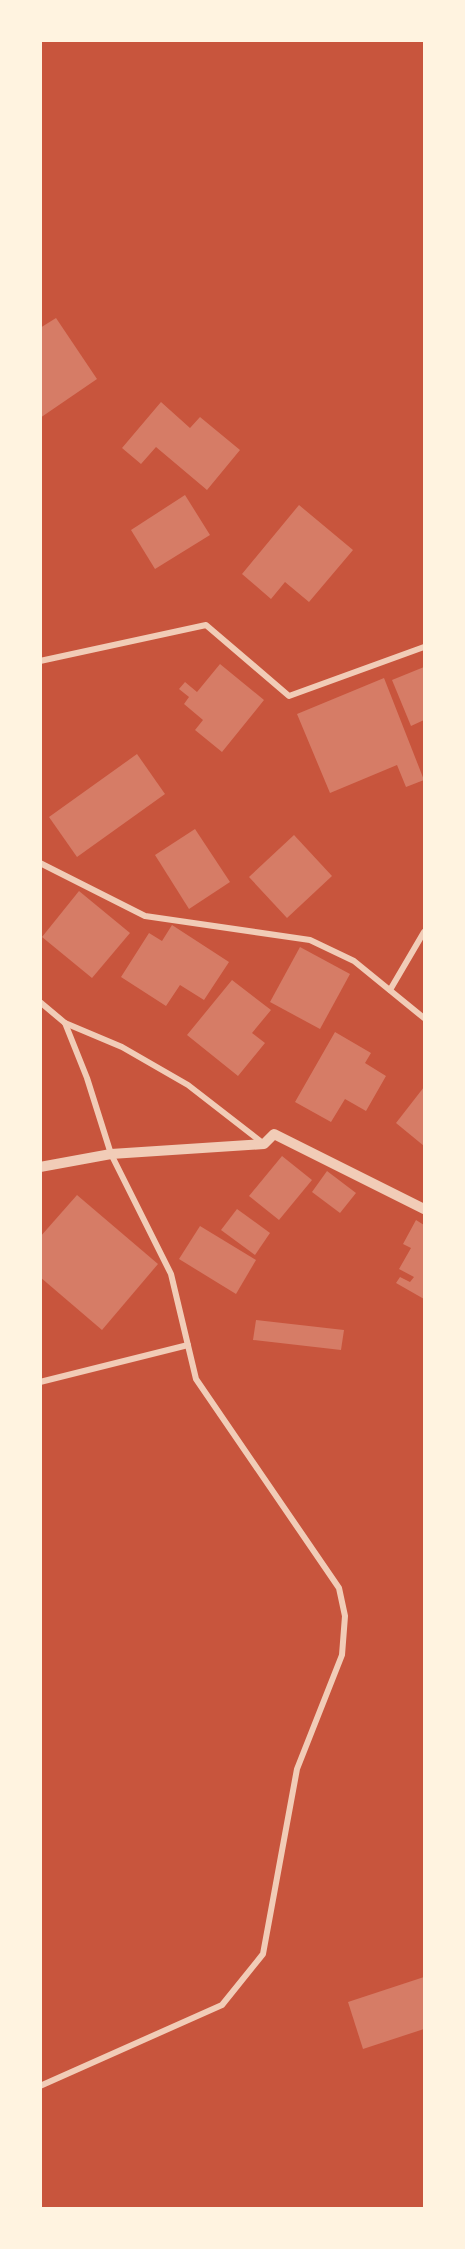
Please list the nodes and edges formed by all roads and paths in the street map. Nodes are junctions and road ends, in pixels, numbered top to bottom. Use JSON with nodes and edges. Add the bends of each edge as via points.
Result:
{"nodes":[{"id":1,"x":424,"y":647,"type":"edge"},
{"id":2,"x":40,"y":661,"type":"edge"},
{"id":3,"x":40,"y":862,"type":"edge"},
{"id":4,"x":424,"y":932,"type":"edge"},
{"id":5,"x":390,"y":990,"type":"junction"},
{"id":6,"x":40,"y":1002,"type":"edge"},
{"id":7,"x":424,"y":1018,"type":"edge"},
{"id":8,"x":65,"y":1023,"type":"junction"},
{"id":9,"x":264,"y":1144,"type":"junction"},
{"id":10,"x":111,"y":1154,"type":"junction"},
{"id":11,"x":40,"y":1167,"type":"edge"},
{"id":12,"x":424,"y":1209,"type":"edge"},
{"id":13,"x":188,"y":1346,"type":"junction"},
{"id":14,"x":40,"y":1382,"type":"edge"},
{"id":15,"x":40,"y":2086,"type":"edge"}],
"edges":[{"from":1,"to":2,"type":"street","via":[[289,696],[206,625]]},
{"from":3,"to":5,"type":"street","via":[[145,916],[310,940],[354,961]]},
{"from":4,"to":5,"type":"street"},
{"from":5,"to":7,"type":"street"},
{"from":6,"to":8,"type":"street"},
{"from":8,"to":9,"type":"street","via":[[122,1047],[188,1084]]},
{"from":8,"to":10,"type":"street"},
{"from":9,"to":10,"type":"street"},
{"from":9,"to":12,"type":"street","via":[[274,1134]]},
{"from":10,"to":11,"type":"street"},
{"from":10,"to":13,"type":"street","via":[[171,1274]]},
{"from":13,"to":14,"type":"street"},
{"from":13,"to":15,"type":"street","via":[[196,1379],[339,1588],[345,1616],[342,1655],[297,1769],[263,1954],[222,2004]]}]}
